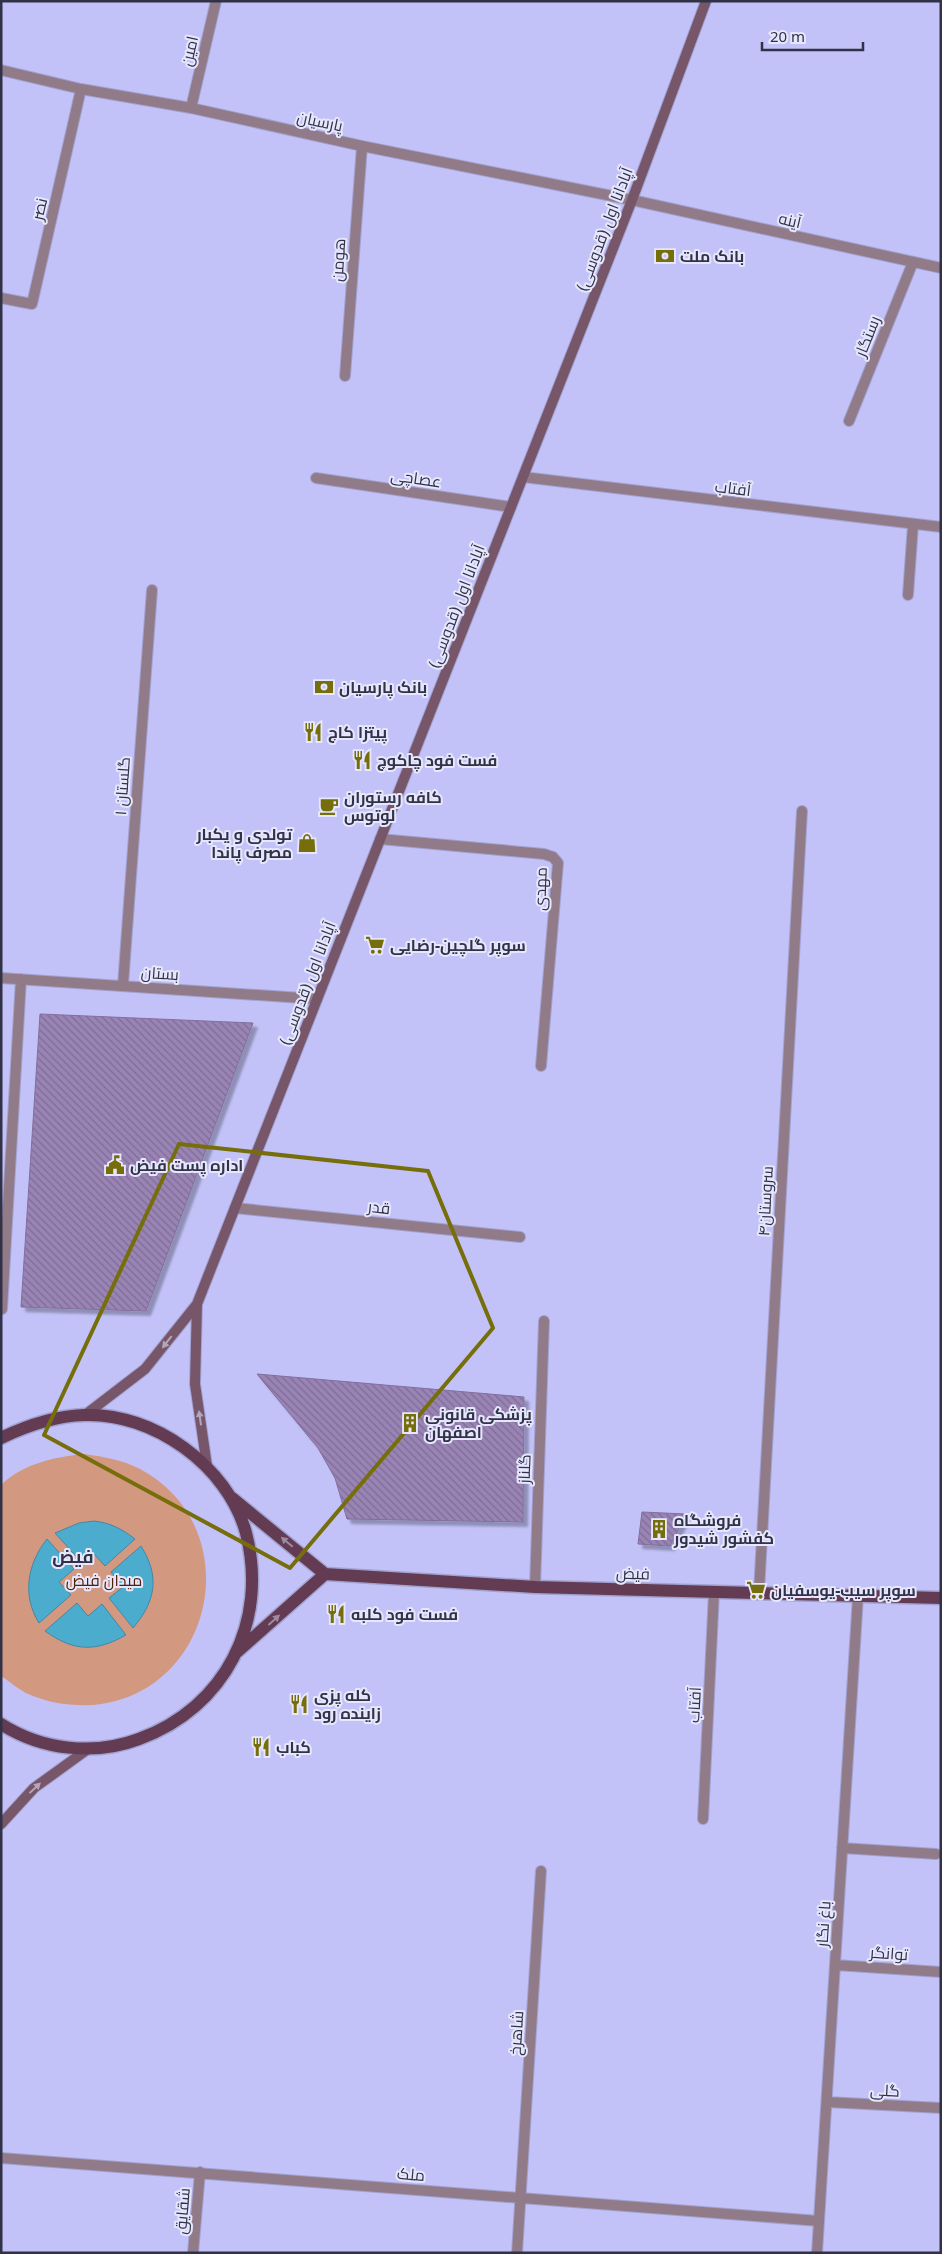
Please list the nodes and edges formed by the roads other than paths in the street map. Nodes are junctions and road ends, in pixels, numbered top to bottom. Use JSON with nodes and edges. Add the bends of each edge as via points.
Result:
{"nodes":[{"id":1,"x":216,"y":1,"type":"edge"},
{"id":2,"x":706,"y":1,"type":"edge"},
{"id":3,"x":1,"y":70,"type":"edge"},
{"id":4,"x":82,"y":89,"type":"junction"},
{"id":5,"x":191,"y":108,"type":"junction"},
{"id":6,"x":362,"y":146,"type":"junction"},
{"id":7,"x":632,"y":200,"type":"junction"},
{"id":8,"x":913,"y":262,"type":"junction"},
{"id":9,"x":941,"y":268,"type":"edge"},
{"id":10,"x":1,"y":298,"type":"edge"},
{"id":11,"x":345,"y":376,"type":"dead end"},
{"id":12,"x":849,"y":421,"type":"dead end"},
{"id":13,"x":523,"y":477,"type":"junction"},
{"id":14,"x":316,"y":478,"type":"dead end"},
{"id":15,"x":510,"y":507,"type":"junction"},
{"id":16,"x":913,"y":525,"type":"junction"},
{"id":17,"x":941,"y":528,"type":"edge"},
{"id":18,"x":152,"y":590,"type":"dead end"},
{"id":19,"x":908,"y":595,"type":"dead end"},
{"id":20,"x":802,"y":811,"type":"dead end"},
{"id":21,"x":380,"y":840,"type":"junction"},
{"id":22,"x":1,"y":978,"type":"edge"},
{"id":23,"x":21,"y":979,"type":"junction"},
{"id":24,"x":123,"y":985,"type":"junction"},
{"id":25,"x":317,"y":999,"type":"junction"},
{"id":26,"x":541,"y":1066,"type":"dead end"},
{"id":27,"x":235,"y":1208,"type":"junction"},
{"id":28,"x":520,"y":1237,"type":"dead end"},
{"id":29,"x":197,"y":1304,"type":"junction"},
{"id":30,"x":2,"y":1309,"type":"edge"},
{"id":31,"x":544,"y":1321,"type":"dead end"},
{"id":32,"x":85,"y":1414,"type":"junction"},
{"id":33,"x":1,"y":1438,"type":"edge"},
{"id":34,"x":207,"y":1466,"type":"junction"},
{"id":35,"x":229,"y":1495,"type":"junction"},
{"id":36,"x":325,"y":1574,"type":"junction"},
{"id":37,"x":535,"y":1587,"type":"junction"},
{"id":38,"x":714,"y":1592,"type":"junction"},
{"id":39,"x":759,"y":1592,"type":"junction"},
{"id":40,"x":858,"y":1596,"type":"junction"},
{"id":41,"x":941,"y":1598,"type":"edge"},
{"id":42,"x":237,"y":1652,"type":"junction"},
{"id":43,"x":1,"y":1724,"type":"edge"},
{"id":44,"x":88,"y":1749,"type":"junction"},
{"id":45,"x":703,"y":1819,"type":"dead end"},
{"id":46,"x":1,"y":1824,"type":"edge"},
{"id":47,"x":842,"y":1848,"type":"junction"},
{"id":48,"x":936,"y":1854,"type":"dead end"},
{"id":49,"x":541,"y":1871,"type":"dead end"},
{"id":50,"x":835,"y":1965,"type":"junction"},
{"id":51,"x":941,"y":1972,"type":"edge"},
{"id":52,"x":827,"y":2102,"type":"junction"},
{"id":53,"x":941,"y":2108,"type":"edge"},
{"id":54,"x":1,"y":2158,"type":"edge"},
{"id":55,"x":200,"y":2172,"type":"junction"},
{"id":56,"x":520,"y":2198,"type":"junction"},
{"id":57,"x":819,"y":2221,"type":"junction"},
{"id":58,"x":194,"y":2253,"type":"edge"},
{"id":59,"x":517,"y":2253,"type":"edge"},
{"id":60,"x":817,"y":2253,"type":"edge"}],
"edges":[{"from":1,"to":5,"type":"street","name":"امین"},
{"from":2,"to":7,"type":"main road","name":"آپادانا اول (قدوسی)"},
{"from":3,"to":4,"type":"street","name":"پارسیان"},
{"from":4,"to":5,"type":"street","name":"پارسیان"},
{"from":4,"to":10,"type":"street","name":"نصر","via":[[32,304]]},
{"from":5,"to":6,"type":"street","name":"پارسیان"},
{"from":6,"to":7,"type":"street","name":"پارسیان"},
{"from":6,"to":11,"type":"street","name":"هومن"},
{"from":7,"to":8,"type":"street","name":"آینه"},
{"from":7,"to":13,"type":"main road","name":"آپادانا اول (قدوسی)"},
{"from":8,"to":9,"type":"street","name":"آینه"},
{"from":8,"to":12,"type":"street","name":"رستگار"},
{"from":13,"to":15,"type":"main road","name":"آپادانا اول (قدوسی)"},
{"from":13,"to":16,"type":"street","name":"آفتاب"},
{"from":14,"to":15,"type":"street","name":"عصاچی"},
{"from":15,"to":21,"type":"main road","name":"آپادانا اول (قدوسی)"},
{"from":16,"to":17,"type":"street","name":"آفتاب"},
{"from":16,"to":19,"type":"street"},
{"from":18,"to":24,"type":"street","name":"گلستان ۱"},
{"from":20,"to":39,"type":"street","name":"سروستان۴"},
{"from":21,"to":25,"type":"main road","name":"آپادانا اول (قدوسی)"},
{"from":21,"to":26,"type":"street","name":"مهدی","via":[[544,854],[558,863]]},
{"from":22,"to":23,"type":"street","name":"بستان"},
{"from":23,"to":24,"type":"street","name":"بستان"},
{"from":23,"to":30,"type":"street"},
{"from":24,"to":25,"type":"street","name":"بستان"},
{"from":25,"to":27,"type":"main road","name":"آپادانا اول (قدوسی)"},
{"from":27,"to":28,"type":"street","name":"قدر"},
{"from":27,"to":29,"type":"main road","name":"آپادانا اول (قدوسی)"},
{"from":29,"to":32,"type":"main road","one_way":true,"via":[[145,1369]]},
{"from":34,"to":29,"type":"main road","one_way":true,"via":[[195,1384]]},
{"from":31,"to":37,"type":"street","name":"گلناز"},
{"from":32,"to":33,"type":"main road","via":[[26,1426]]},
{"from":32,"to":34,"type":"main road","via":[[119,1418],[152,1428],[181,1444]]},
{"from":34,"to":35,"type":"main road"},
{"from":36,"to":35,"type":"main road","one_way":true},
{"from":35,"to":42,"type":"main road","via":[[246,1532],[252,1572],[250,1613]]},
{"from":36,"to":37,"type":"main road","name":"فیض"},
{"from":42,"to":36,"type":"main road","one_way":true},
{"from":37,"to":38,"type":"main road","name":"فیض"},
{"from":38,"to":39,"type":"main road","name":"فیض"},
{"from":38,"to":45,"type":"street","name":"آفتاب"},
{"from":39,"to":40,"type":"main road","name":"فیض"},
{"from":40,"to":41,"type":"main road","name":"فیض"},
{"from":40,"to":47,"type":"street","name":"باغ نگار"},
{"from":42,"to":44,"type":"main road","via":[[218,1684],[192,1711],[160,1731],[125,1744]]},
{"from":43,"to":44,"type":"main road","via":[[15,1733],[50,1745]]},
{"from":46,"to":44,"type":"main road","one_way":true,"via":[[34,1788]]},
{"from":47,"to":48,"type":"street"},
{"from":47,"to":50,"type":"street","name":"باغ نگار"},
{"from":49,"to":56,"type":"street","name":"شاهرخ"},
{"from":50,"to":51,"type":"street","name":"توانگر"},
{"from":50,"to":52,"type":"street","name":"باغ نگار"},
{"from":52,"to":53,"type":"street","name":"گلی"},
{"from":52,"to":57,"type":"street","name":"باغ نگار"},
{"from":54,"to":55,"type":"street","name":"ملک"},
{"from":55,"to":56,"type":"street","name":"ملک"},
{"from":55,"to":58,"type":"street","name":"شقایق"},
{"from":56,"to":57,"type":"street","name":"ملک"},
{"from":56,"to":59,"type":"street","name":"شاهرخ"},
{"from":57,"to":60,"type":"street","name":"باغ نگار"}]}
